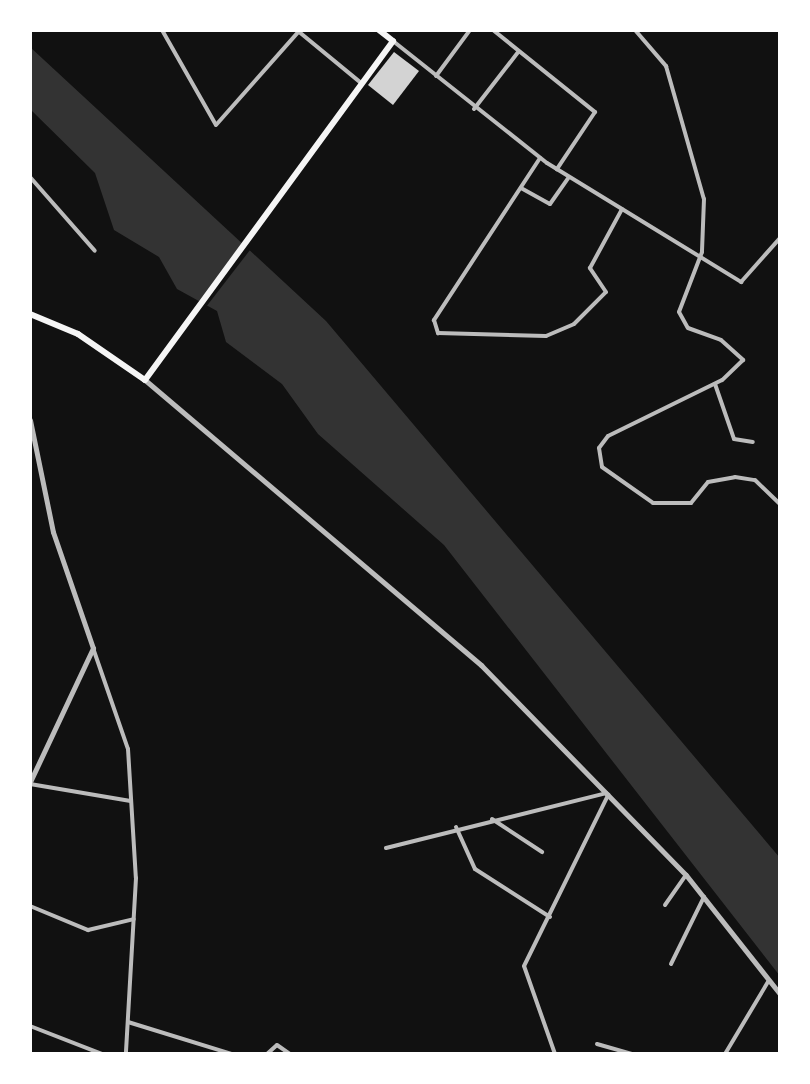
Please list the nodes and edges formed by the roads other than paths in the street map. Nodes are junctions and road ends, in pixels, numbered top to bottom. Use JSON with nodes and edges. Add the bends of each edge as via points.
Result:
{"nodes":[{"id":1,"x":162,"y":30,"type":"edge"},
{"id":2,"x":299,"y":30,"type":"edge"},
{"id":3,"x":379,"y":30,"type":"edge"},
{"id":4,"x":470,"y":30,"type":"edge"},
{"id":5,"x":493,"y":30,"type":"edge"},
{"id":6,"x":635,"y":30,"type":"edge"},
{"id":7,"x":393,"y":41,"type":"junction"},
{"id":8,"x":520,"y":50,"type":"junction"},
{"id":9,"x":436,"y":76,"type":"junction"},
{"id":10,"x":361,"y":83,"type":"junction"},
{"id":11,"x":474,"y":109,"type":"junction"},
{"id":12,"x":540,"y":158,"type":"junction"},
{"id":13,"x":557,"y":170,"type":"junction"},
{"id":14,"x":30,"y":177,"type":"edge"},
{"id":15,"x":568,"y":178,"type":"junction"},
{"id":16,"x":521,"y":188,"type":"junction"},
{"id":17,"x":622,"y":209,"type":"junction"},
{"id":18,"x":780,"y":238,"type":"edge"},
{"id":19,"x":95,"y":251,"type":"dead end"},
{"id":20,"x":704,"y":253,"type":"junction"},
{"id":21,"x":30,"y":314,"type":"edge"},
{"id":22,"x":145,"y":380,"type":"junction"},
{"id":23,"x":715,"y":384,"type":"junction"},
{"id":24,"x":30,"y":420,"type":"edge"},
{"id":25,"x":753,"y":442,"type":"dead end"},
{"id":26,"x":780,"y":504,"type":"edge"},
{"id":27,"x":93,"y":648,"type":"junction"},
{"id":28,"x":30,"y":783,"type":"edge"},
{"id":29,"x":607,"y":794,"type":"junction"},
{"id":30,"x":131,"y":801,"type":"junction"},
{"id":31,"x":492,"y":819,"type":"junction"},
{"id":32,"x":456,"y":827,"type":"junction"},
{"id":33,"x":386,"y":848,"type":"dead end"},
{"id":34,"x":542,"y":852,"type":"dead end"},
{"id":35,"x":686,"y":875,"type":"junction"},
{"id":36,"x":704,"y":897,"type":"junction"},
{"id":37,"x":665,"y":905,"type":"dead end"},
{"id":38,"x":30,"y":906,"type":"edge"},
{"id":39,"x":550,"y":917,"type":"junction"},
{"id":40,"x":134,"y":919,"type":"junction"},
{"id":41,"x":671,"y":964,"type":"dead end"},
{"id":42,"x":768,"y":982,"type":"junction"},
{"id":43,"x":780,"y":994,"type":"edge"},
{"id":44,"x":128,"y":1021,"type":"junction"},
{"id":45,"x":30,"y":1026,"type":"edge"},
{"id":46,"x":597,"y":1044,"type":"dead end"},
{"id":47,"x":102,"y":1054,"type":"edge"},
{"id":48,"x":126,"y":1054,"type":"edge"},
{"id":49,"x":232,"y":1054,"type":"edge"},
{"id":50,"x":267,"y":1054,"type":"edge"},
{"id":51,"x":290,"y":1054,"type":"edge"},
{"id":52,"x":555,"y":1054,"type":"edge"},
{"id":53,"x":633,"y":1054,"type":"edge"},
{"id":54,"x":725,"y":1054,"type":"edge"}],
"edges":[{"from":1,"to":2,"type":"street","via":[[216,125]]},
{"from":2,"to":10,"type":"street"},
{"from":3,"to":7,"type":"main road"},
{"from":4,"to":9,"type":"street"},
{"from":5,"to":8,"type":"street"},
{"from":6,"to":20,"type":"street","via":[[660,53],[671,78],[704,199]]},
{"from":7,"to":9,"type":"street"},
{"from":7,"to":10,"type":"main road"},
{"from":8,"to":11,"type":"street"},
{"from":8,"to":13,"type":"street","via":[[595,112]]},
{"from":9,"to":11,"type":"street"},
{"from":10,"to":22,"type":"main road","via":[[259,232]]},
{"from":11,"to":12,"type":"street"},
{"from":12,"to":13,"type":"street"},
{"from":12,"to":16,"type":"street"},
{"from":13,"to":15,"type":"street"},
{"from":14,"to":19,"type":"street"},
{"from":15,"to":16,"type":"street","via":[[550,204]]},
{"from":15,"to":17,"type":"street"},
{"from":16,"to":17,"type":"street","via":[[434,320],[438,333],[546,336],[574,324],[606,292],[590,268]]},
{"from":17,"to":20,"type":"street"},
{"from":18,"to":20,"type":"street","via":[[746,282]]},
{"from":20,"to":23,"type":"street","via":[[679,312],[688,328],[721,340],[743,360]]},
{"from":21,"to":22,"type":"main road","via":[[78,334]]},
{"from":22,"to":29,"type":"street","via":[[444,629]]},
{"from":23,"to":25,"type":"street","via":[[734,439]]},
{"from":23,"to":26,"type":"street","via":[[608,436],[599,448],[602,467],[653,503],[691,503],[714,478],[735,477],[755,480]]},
{"from":24,"to":27,"type":"street","via":[[53,532]]},
{"from":27,"to":28,"type":"street"},
{"from":27,"to":30,"type":"street","via":[[124,731]]},
{"from":28,"to":30,"type":"street"},
{"from":29,"to":31,"type":"street"},
{"from":29,"to":35,"type":"street"},
{"from":29,"to":39,"type":"street"},
{"from":30,"to":40,"type":"street"},
{"from":31,"to":32,"type":"street"},
{"from":31,"to":34,"type":"street"},
{"from":32,"to":33,"type":"street"},
{"from":32,"to":39,"type":"street","via":[[475,869]]},
{"from":35,"to":36,"type":"street"},
{"from":35,"to":37,"type":"street"},
{"from":36,"to":41,"type":"street"},
{"from":36,"to":42,"type":"street"},
{"from":38,"to":40,"type":"street","via":[[88,930]]},
{"from":39,"to":52,"type":"street","via":[[524,966]]},
{"from":40,"to":44,"type":"street"},
{"from":42,"to":43,"type":"street"},
{"from":42,"to":54,"type":"street"},
{"from":44,"to":48,"type":"street"},
{"from":44,"to":49,"type":"street"},
{"from":45,"to":47,"type":"street"},
{"from":46,"to":53,"type":"street"},
{"from":50,"to":51,"type":"street","via":[[277,1045]]}]}
